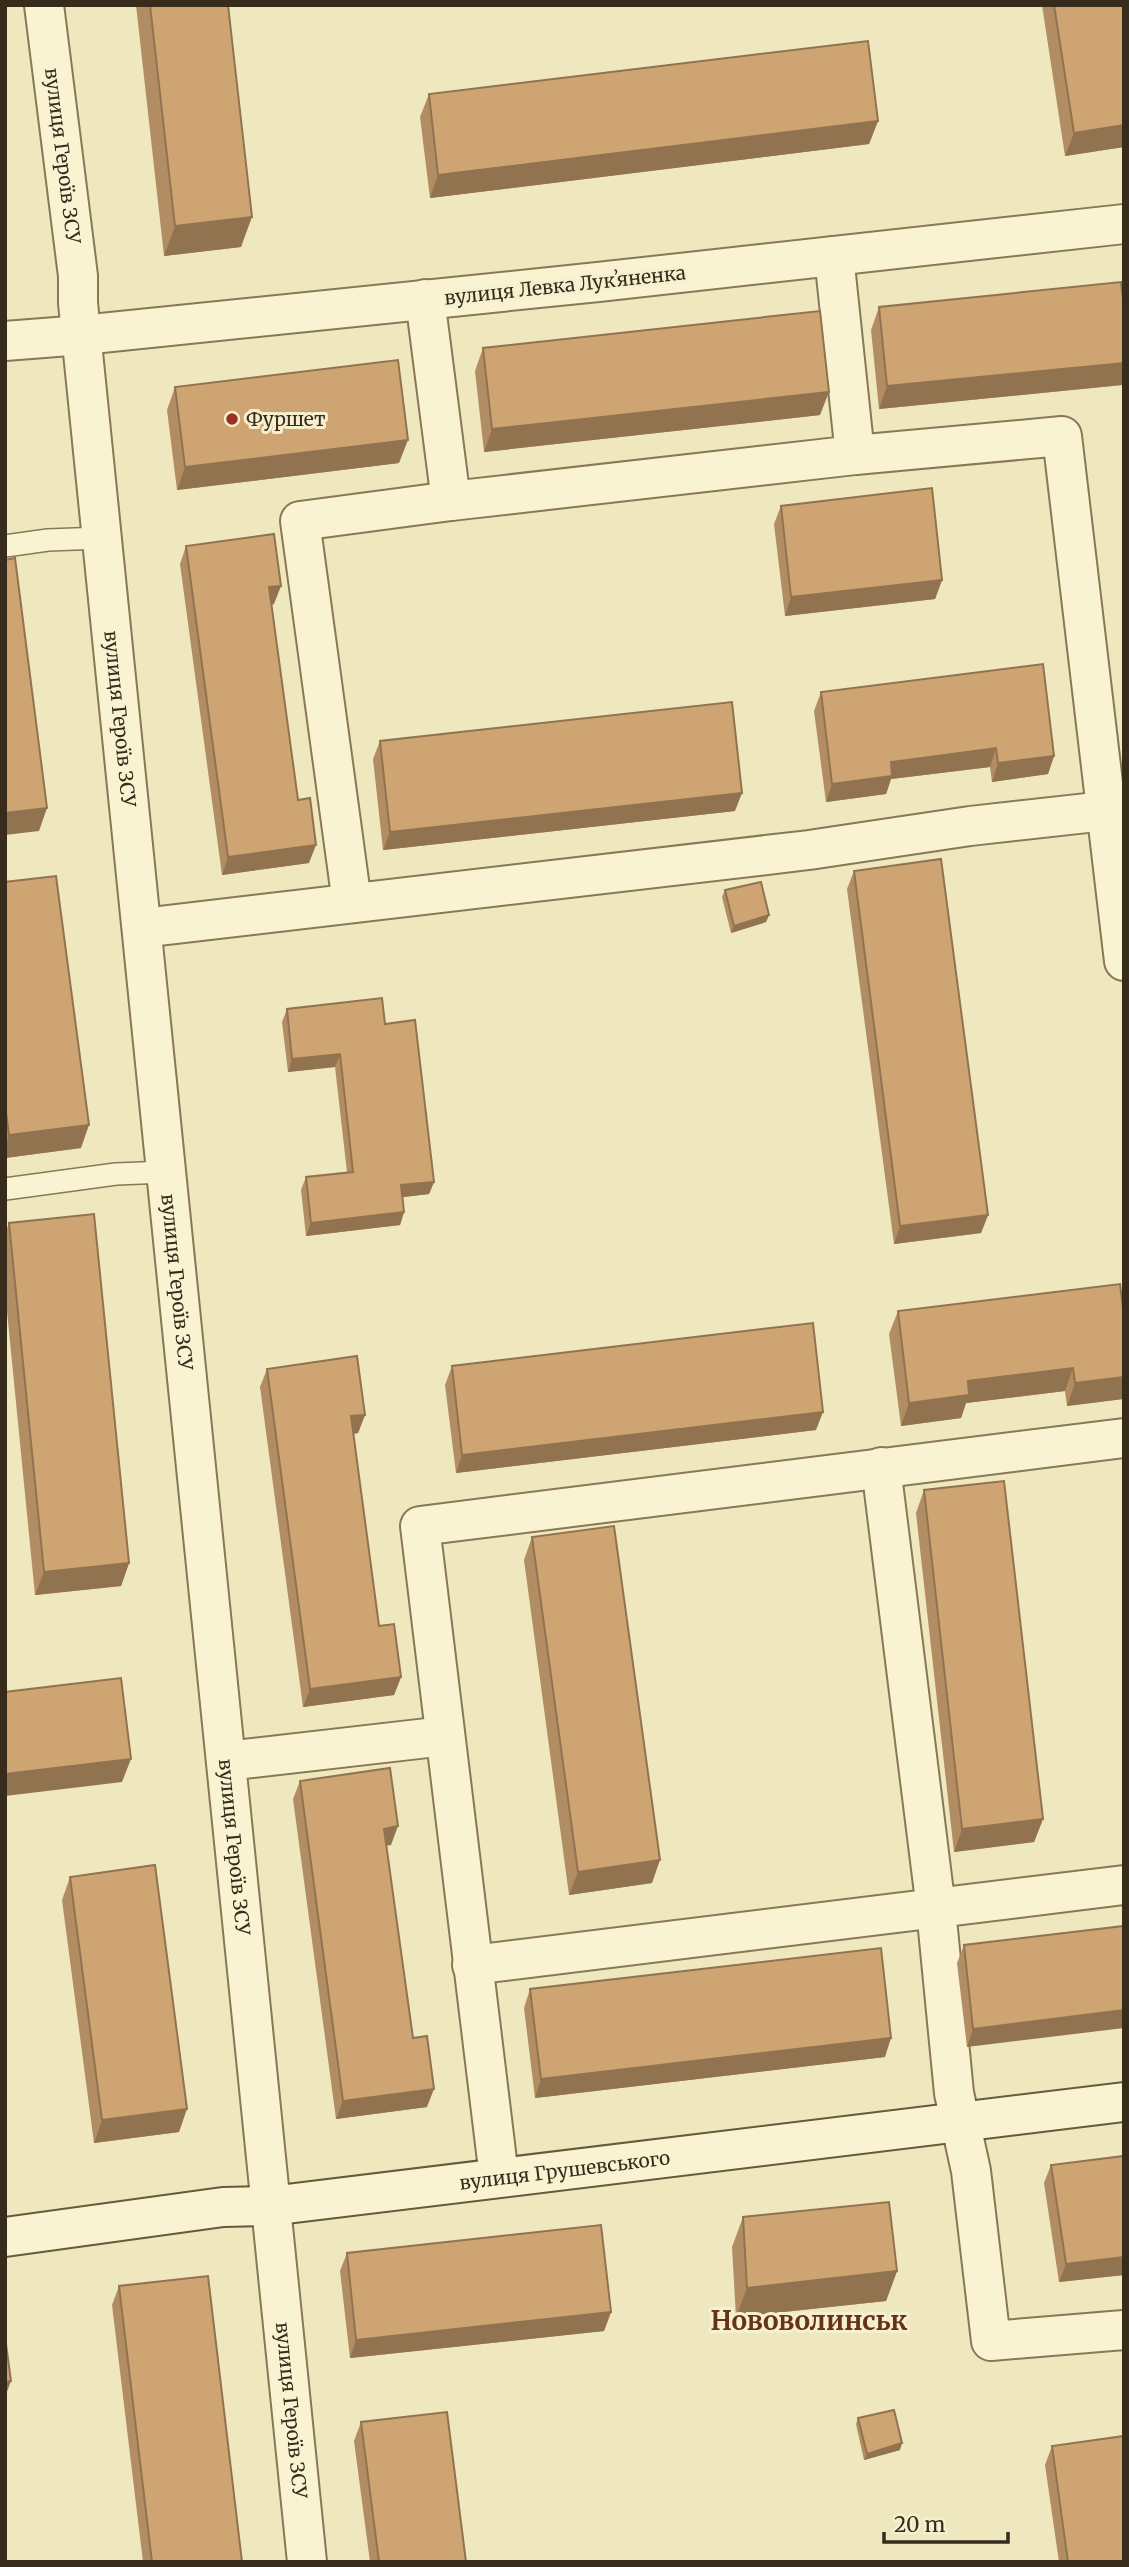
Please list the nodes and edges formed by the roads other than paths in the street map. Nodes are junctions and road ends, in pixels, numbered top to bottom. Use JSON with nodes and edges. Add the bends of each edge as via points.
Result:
{"nodes":[{"id":1,"x":44,"y":5,"type":"edge"},
{"id":2,"x":1124,"y":224,"type":"edge"},
{"id":3,"x":834,"y":256,"type":"junction"},
{"id":4,"x":425,"y":299,"type":"junction"},
{"id":5,"x":82,"y":335,"type":"junction"},
{"id":6,"x":5,"y":341,"type":"edge"},
{"id":7,"x":855,"y":455,"type":"junction"},
{"id":8,"x":451,"y":501,"type":"junction"},
{"id":9,"x":102,"y":538,"type":"junction"},
{"id":10,"x":5,"y":546,"type":"edge"},
{"id":11,"x":1105,"y":811,"type":"junction"},
{"id":12,"x":352,"y":903,"type":"junction"},
{"id":13,"x":142,"y":928,"type":"junction"},
{"id":14,"x":1124,"y":961,"type":"edge"},
{"id":15,"x":166,"y":1172,"type":"junction"},
{"id":16,"x":5,"y":1189,"type":"edge"},
{"id":17,"x":1124,"y":1438,"type":"edge"},
{"id":18,"x":881,"y":1467,"type":"junction"},
{"id":19,"x":445,"y":1736,"type":"junction"},
{"id":20,"x":226,"y":1761,"type":"junction"},
{"id":21,"x":1124,"y":1885,"type":"edge"},
{"id":22,"x":936,"y":1909,"type":"junction"},
{"id":23,"x":472,"y":1965,"type":"junction"},
{"id":24,"x":1124,"y":2102,"type":"edge"},
{"id":25,"x":962,"y":2123,"type":"junction"},
{"id":26,"x":499,"y":2177,"type":"junction"},
{"id":27,"x":271,"y":2206,"type":"junction"},
{"id":28,"x":5,"y":2237,"type":"edge"},
{"id":29,"x":1124,"y":2330,"type":"edge"},
{"id":30,"x":307,"y":2562,"type":"edge"}],
"edges":[{"from":1,"to":5,"type":"street","name":"вулиця Героїв ЗСУ"},
{"from":2,"to":3,"type":"street","name":"вулиця Левка Лукʼяненка"},
{"from":3,"to":4,"type":"street","name":"вулиця Левка Лукʼяненка"},
{"from":3,"to":7,"type":"street"},
{"from":4,"to":5,"type":"street","name":"вулиця Левка Лукʼяненка"},
{"from":4,"to":8,"type":"street"},
{"from":5,"to":6,"type":"street","name":"вулиця Левка Лукʼяненка"},
{"from":5,"to":9,"type":"street","name":"вулиця Героїв ЗСУ"},
{"from":7,"to":8,"type":"street"},
{"from":7,"to":11,"type":"street","via":[[1062,436]]},
{"from":8,"to":12,"type":"street","via":[[300,521]]},
{"from":9,"to":10,"type":"lane"},
{"from":9,"to":13,"type":"street","name":"вулиця Героїв ЗСУ"},
{"from":11,"to":12,"type":"street"},
{"from":11,"to":14,"type":"street"},
{"from":12,"to":13,"type":"street"},
{"from":13,"to":15,"type":"street","name":"вулиця Героїв ЗСУ"},
{"from":15,"to":16,"type":"lane"},
{"from":15,"to":20,"type":"street","name":"вулиця Героїв ЗСУ"},
{"from":17,"to":18,"type":"street"},
{"from":18,"to":19,"type":"street","via":[[420,1525]]},
{"from":18,"to":22,"type":"street"},
{"from":19,"to":20,"type":"street"},
{"from":19,"to":23,"type":"street"},
{"from":20,"to":27,"type":"street","name":"вулиця Героїв ЗСУ"},
{"from":21,"to":22,"type":"street"},
{"from":22,"to":23,"type":"street"},
{"from":22,"to":25,"type":"street","via":[[954,2093]]},
{"from":23,"to":26,"type":"street"},
{"from":24,"to":25,"type":"street","name":"вулиця Грушевського"},
{"from":25,"to":26,"type":"street","name":"вулиця Грушевського"},
{"from":25,"to":29,"type":"street","via":[[991,2341]]},
{"from":26,"to":27,"type":"street","name":"вулиця Грушевського"},
{"from":27,"to":28,"type":"street","name":"вулиця Грушевського","via":[[223,2207]]},
{"from":27,"to":30,"type":"street","name":"вулиця Героїв ЗСУ"}]}
